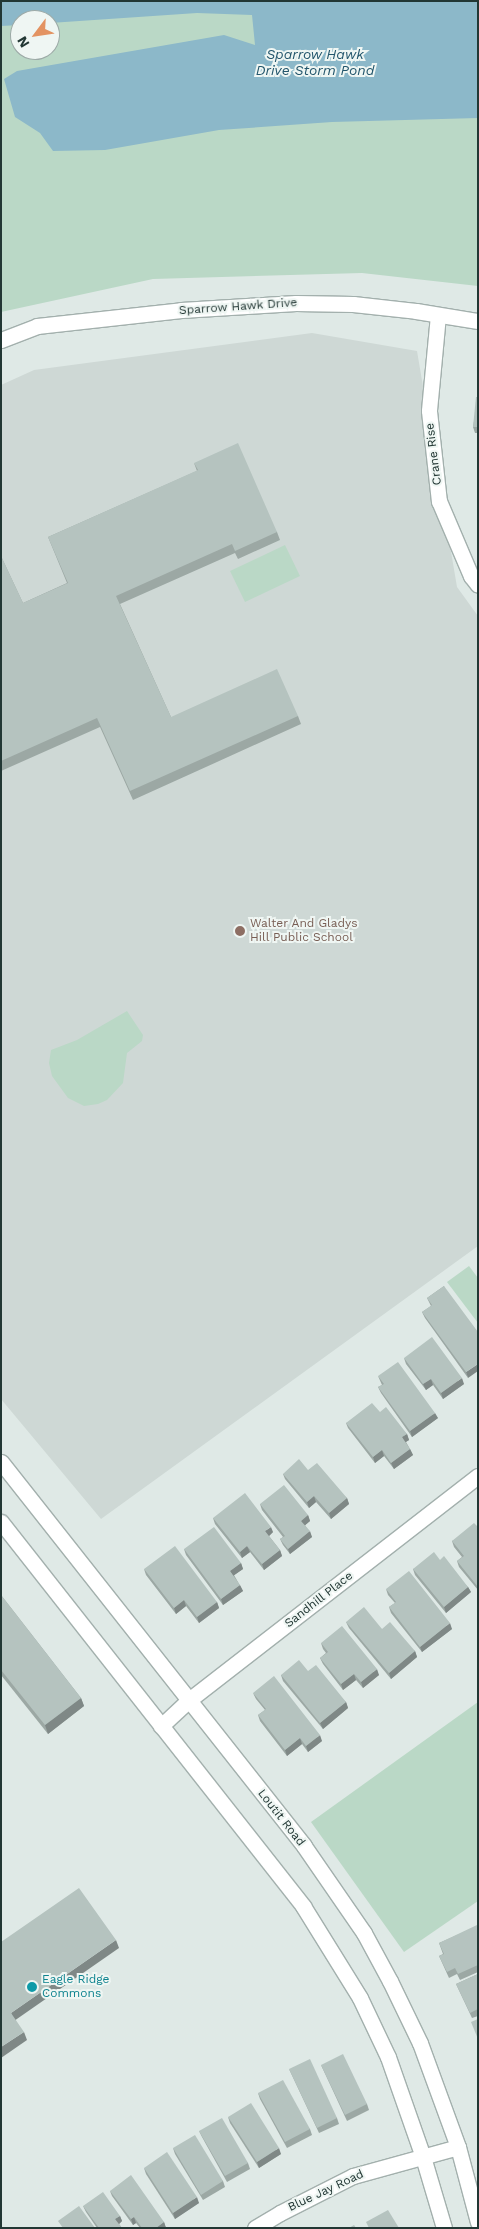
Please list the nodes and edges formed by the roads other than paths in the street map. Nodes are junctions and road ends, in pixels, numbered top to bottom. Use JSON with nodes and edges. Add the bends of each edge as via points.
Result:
{"nodes":[{"id":1,"x":438,"y":315,"type":"junction"},
{"id":2,"x":478,"y":320,"type":"edge"},
{"id":3,"x":1,"y":340,"type":"edge"},
{"id":4,"x":478,"y":585,"type":"edge"},
{"id":5,"x":1,"y":1462,"type":"edge"},
{"id":6,"x":478,"y":1476,"type":"edge"},
{"id":7,"x":1,"y":1522,"type":"edge"},
{"id":8,"x":189,"y":1700,"type":"junction"},
{"id":9,"x":161,"y":1726,"type":"junction"},
{"id":10,"x":458,"y":2148,"type":"junction"},
{"id":11,"x":423,"y":2157,"type":"junction"},
{"id":12,"x":478,"y":2222,"type":"edge"},
{"id":13,"x":255,"y":2228,"type":"edge"},
{"id":14,"x":444,"y":2228,"type":"edge"}],
"edges":[{"from":1,"to":2,"type":"street","name":"Sparrow Hawk Drive"},
{"from":1,"to":3,"type":"street","name":"Sparrow Hawk Drive","via":[[353,304],[287,303],[181,310],[37,326]]},
{"from":1,"to":4,"type":"street","name":"Crane Rise","via":[[429,411],[440,501],[471,576]]},
{"from":5,"to":8,"type":"street","name":"Loutit Road"},
{"from":6,"to":8,"type":"street","name":"Sandhill Place"},
{"from":7,"to":9,"type":"street"},
{"from":8,"to":9,"type":"street","name":"Sandhill Place"},
{"from":8,"to":10,"type":"street","name":"Loutit Road","via":[[304,1846],[364,1934],[420,2043]]},
{"from":9,"to":11,"type":"street","via":[[303,1906],[360,1998],[388,2057]]},
{"from":10,"to":11,"type":"street","name":"Blue Jay Road"},
{"from":10,"to":12,"type":"street","name":"Loutit Road"},
{"from":11,"to":13,"type":"street","name":"Blue Jay Road","via":[[353,2176]]},
{"from":11,"to":14,"type":"street"}]}
